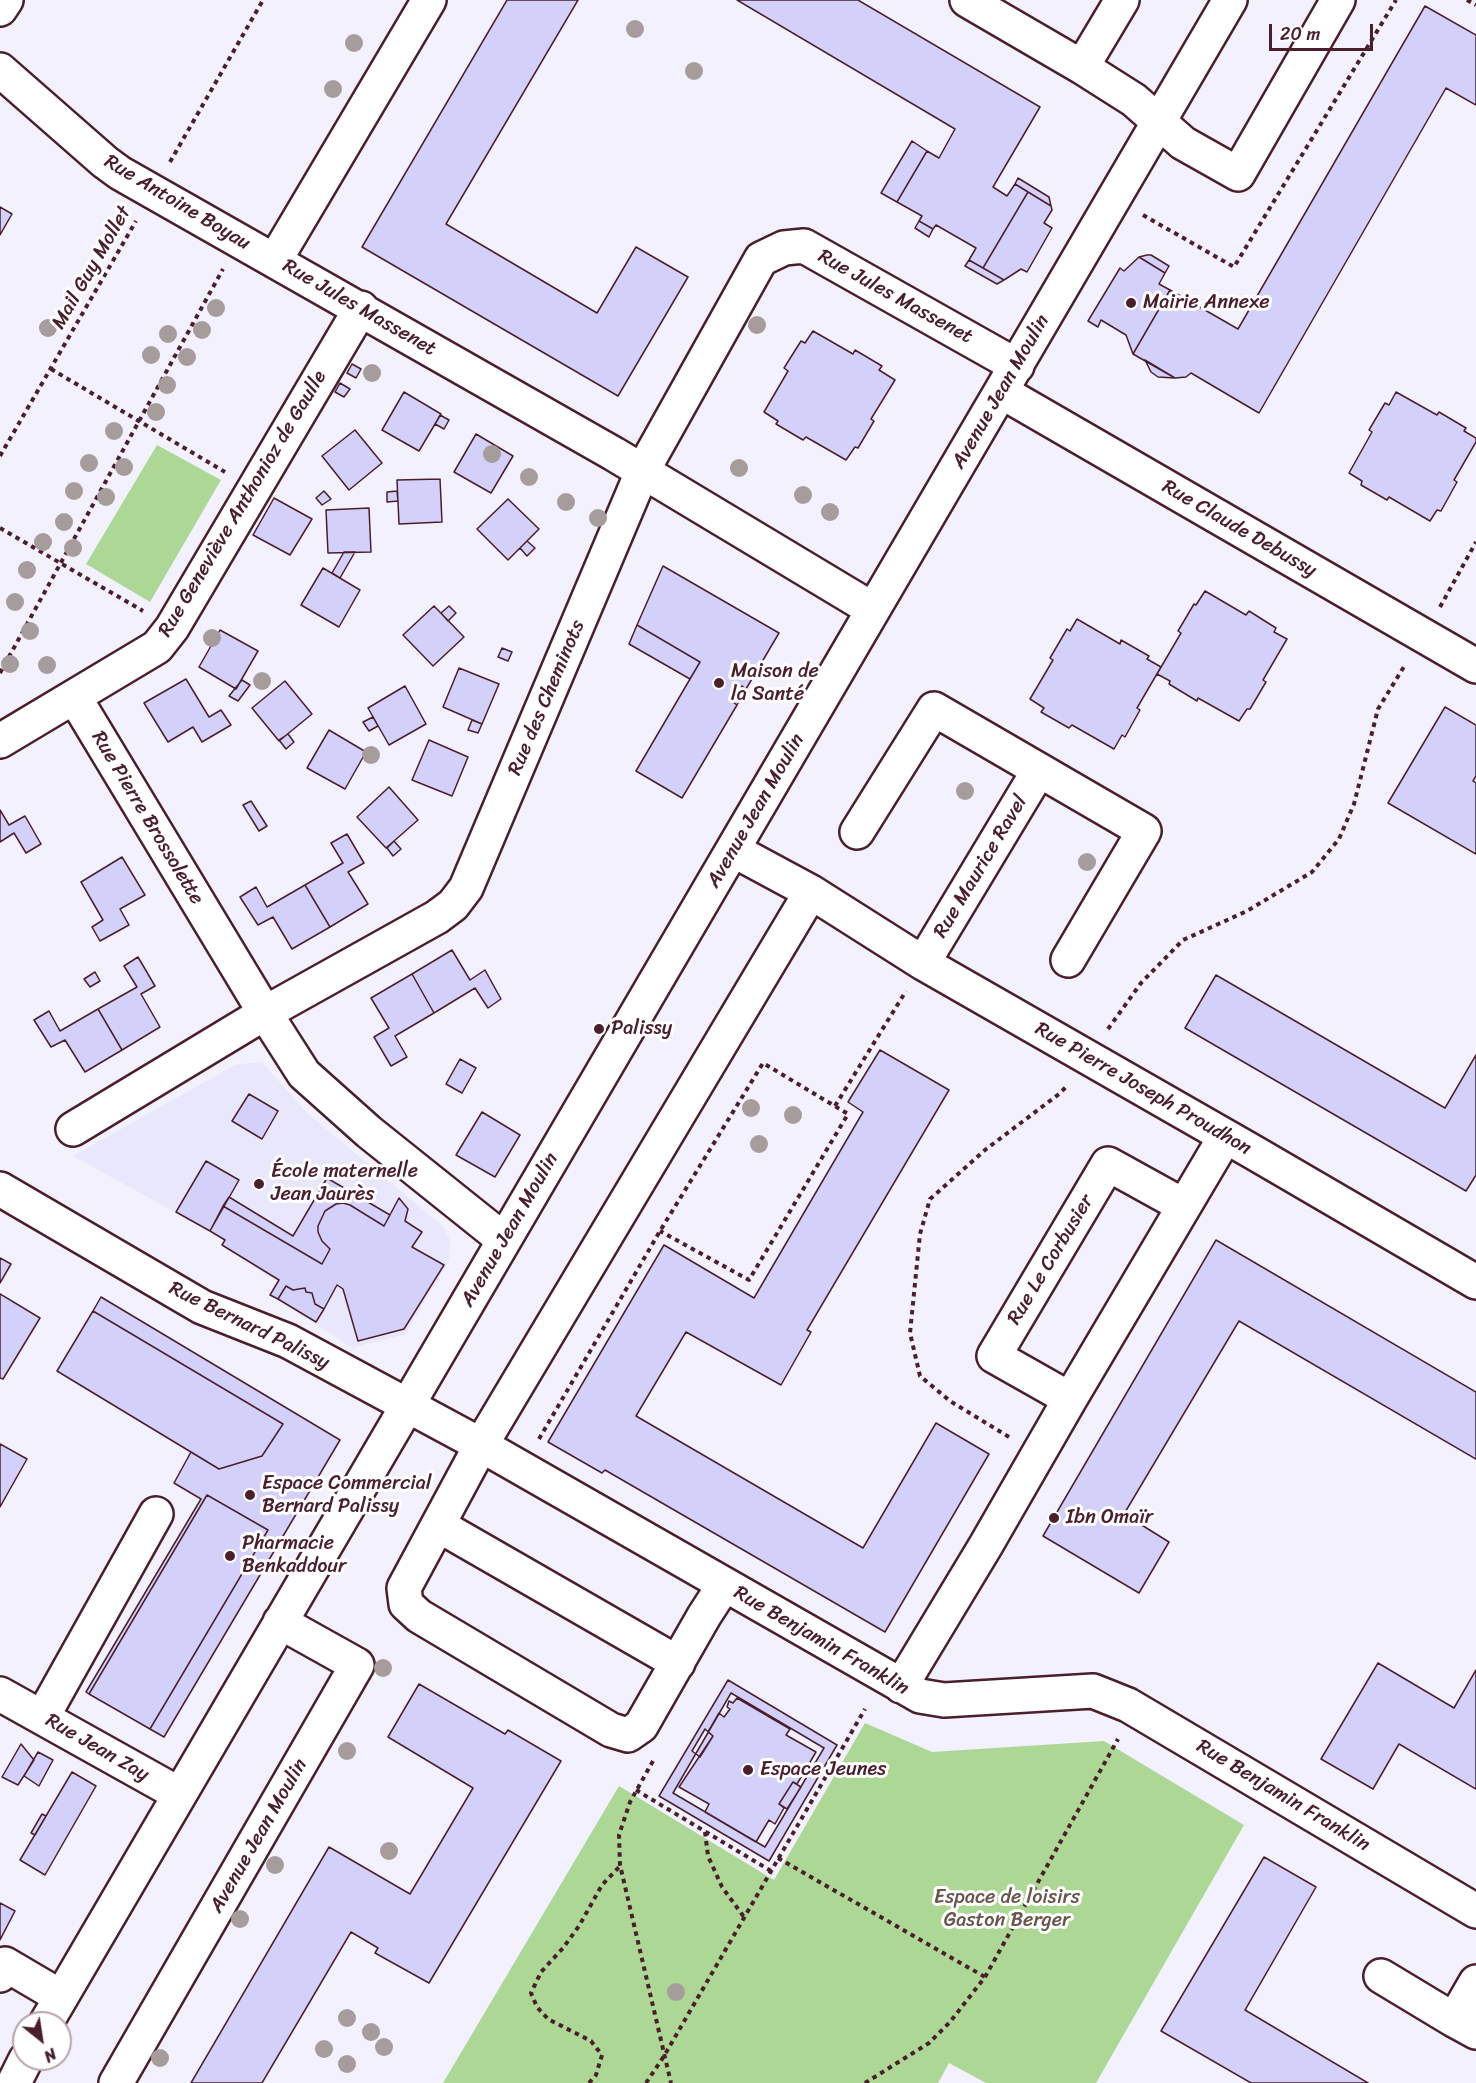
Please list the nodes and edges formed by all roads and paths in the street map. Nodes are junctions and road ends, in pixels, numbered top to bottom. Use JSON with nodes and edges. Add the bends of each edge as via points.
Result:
{"nodes":[{"id":1,"x":6,"y":0,"type":"edge"},
{"id":2,"x":263,"y":0,"type":"edge"},
{"id":3,"x":429,"y":0,"type":"edge"},
{"id":4,"x":967,"y":0,"type":"edge"},
{"id":5,"x":1122,"y":0,"type":"edge"},
{"id":6,"x":1230,"y":0,"type":"edge"},
{"id":7,"x":1338,"y":0,"type":"edge"},
{"id":8,"x":1467,"y":0,"type":"edge"},
{"id":9,"x":1476,"y":5,"type":"edge"},
{"id":10,"x":0,"y":9,"type":"edge"},
{"id":11,"x":1082,"y":67,"type":"junction"},
{"id":12,"x":0,"y":70,"type":"edge"},
{"id":13,"x":1158,"y":122,"type":"junction"},
{"id":14,"x":153,"y":192,"type":"junction"},
{"id":15,"x":238,"y":240,"type":"junction"},
{"id":16,"x":275,"y":260,"type":"junction"},
{"id":17,"x":361,"y":308,"type":"junction"},
{"id":18,"x":51,"y":368,"type":"junction"},
{"id":19,"x":1009,"y":379,"type":"junction"},
{"id":20,"x":139,"y":420,"type":"junction"},
{"id":21,"x":0,"y":456,"type":"edge"},
{"id":22,"x":643,"y":470,"type":"junction"},
{"id":23,"x":255,"y":489,"type":"junction"},
{"id":24,"x":0,"y":528,"type":"edge"},
{"id":25,"x":1476,"y":542,"type":"edge"},
{"id":26,"x":61,"y":564,"type":"junction"},
{"id":27,"x":872,"y":609,"type":"junction"},
{"id":28,"x":172,"y":628,"type":"junction"},
{"id":29,"x":1424,"y":636,"type":"junction"},
{"id":30,"x":1476,"y":666,"type":"edge"},
{"id":31,"x":0,"y":673,"type":"edge"},
{"id":32,"x":75,"y":698,"type":"junction"},
{"id":33,"x":0,"y":741,"type":"edge"},
{"id":34,"x":1039,"y":771,"type":"junction"},
{"id":35,"x":857,"y":832,"type":"dead end"},
{"id":36,"x":733,"y":850,"type":"junction"},
{"id":37,"x":811,"y":892,"type":"junction"},
{"id":38,"x":1068,"y":960,"type":"dead end"},
{"id":39,"x":915,"y":976,"type":"junction"},
{"id":40,"x":265,"y":1013,"type":"junction"},
{"id":41,"x":1091,"y":1060,"type":"junction"},
{"id":42,"x":835,"y":1106,"type":"junction"},
{"id":43,"x":73,"y":1128,"type":"dead end"},
{"id":44,"x":1225,"y":1137,"type":"junction"},
{"id":45,"x":0,"y":1189,"type":"edge"},
{"id":46,"x":1184,"y":1206,"type":"junction"},
{"id":47,"x":660,"y":1231,"type":"junction"},
{"id":48,"x":504,"y":1240,"type":"junction"},
{"id":49,"x":1476,"y":1282,"type":"edge"},
{"id":50,"x":1070,"y":1399,"type":"junction"},
{"id":51,"x":406,"y":1406,"type":"junction"},
{"id":52,"x":1014,"y":1440,"type":"dead end"},
{"id":53,"x":481,"y":1445,"type":"junction"},
{"id":54,"x":521,"y":1468,"type":"junction"},
{"id":55,"x":156,"y":1514,"type":"dead end"},
{"id":56,"x":438,"y":1525,"type":"junction"},
{"id":57,"x":724,"y":1585,"type":"junction"},
{"id":58,"x":280,"y":1622,"type":"junction"},
{"id":59,"x":678,"y":1663,"type":"junction"},
{"id":60,"x":901,"y":1686,"type":"junction"},
{"id":61,"x":15,"y":1704,"type":"edge"},
{"id":62,"x":865,"y":1709,"type":"dead end"},
{"id":63,"x":1119,"y":1737,"type":"dead end"},
{"id":64,"x":654,"y":1760,"type":"dead end"},
{"id":65,"x":636,"y":1790,"type":"junction"},
{"id":66,"x":179,"y":1794,"type":"junction"},
{"id":67,"x":705,"y":1831,"type":"junction"},
{"id":68,"x":778,"y":1858,"type":"junction"},
{"id":69,"x":620,"y":1865,"type":"junction"},
{"id":70,"x":771,"y":1870,"type":"junction"},
{"id":71,"x":1476,"y":1911,"type":"edge"},
{"id":72,"x":744,"y":1917,"type":"junction"},
{"id":73,"x":0,"y":1974,"type":"edge"},
{"id":74,"x":1381,"y":1976,"type":"dead end"},
{"id":75,"x":985,"y":1977,"type":"junction"},
{"id":76,"x":1476,"y":1982,"type":"edge"},
{"id":77,"x":54,"y":2010,"type":"edge"},
{"id":78,"x":1465,"y":2026,"type":"edge"},
{"id":79,"x":664,"y":2056,"type":"junction"},
{"id":80,"x":116,"y":2083,"type":"edge"},
{"id":81,"x":589,"y":2083,"type":"edge"},
{"id":82,"x":646,"y":2083,"type":"edge"},
{"id":83,"x":670,"y":2083,"type":"edge"},
{"id":84,"x":865,"y":2083,"type":"edge"}],
"edges":[{"from":1,"to":10,"type":"street"},
{"from":2,"to":14,"type":"path","name":"Mail Guy Mollet"},
{"from":3,"to":16,"type":"street","name":"Rue Jules Massenet"},
{"from":4,"to":11,"type":"street"},
{"from":5,"to":11,"type":"street"},
{"from":6,"to":13,"type":"street","name":"Avenue Jean Moulin"},
{"from":7,"to":13,"type":"street","via":[[1238,174],[1183,143]]},
{"from":8,"to":9,"type":"path"},
{"from":11,"to":13,"type":"street","via":[[1134,100]]},
{"from":12,"to":14,"type":"street","name":"Rue Antoine Boyau","via":[[105,162]]},
{"from":13,"to":19,"type":"street","name":"Avenue Jean Moulin"},
{"from":14,"to":15,"type":"street","name":"Rue Antoine Boyau"},
{"from":14,"to":18,"type":"path","name":"Mail Guy Mollet"},
{"from":15,"to":16,"type":"street","name":"Rue Antoine Boyau"},
{"from":15,"to":20,"type":"path"},
{"from":16,"to":17,"type":"street","name":"Rue Jules Massenet"},
{"from":17,"to":22,"type":"street","name":"Rue Jules Massenet"},
{"from":17,"to":23,"type":"street","name":"Rue Geneviève Anthonioz de Gaulle"},
{"from":18,"to":20,"type":"path"},
{"from":18,"to":21,"type":"path","name":"Mail Guy Mollet"},
{"from":19,"to":22,"type":"street","name":"Rue Jules Massenet","via":[[804,246],[784,248],[761,259]]},
{"from":19,"to":27,"type":"street","name":"Avenue Jean Moulin"},
{"from":19,"to":29,"type":"street","name":"Rue Claude Debussy"},
{"from":20,"to":23,"type":"path"},
{"from":20,"to":26,"type":"path"},
{"from":22,"to":27,"type":"street","name":"Rue Jules Massenet"},
{"from":22,"to":40,"type":"street","name":"Rue des Cheminots","via":[[466,888],[437,917]]},
{"from":23,"to":28,"type":"street","name":"Rue Geneviève Anthonioz de Gaulle"},
{"from":24,"to":26,"type":"path"},
{"from":25,"to":29,"type":"path"},
{"from":26,"to":28,"type":"path"},
{"from":26,"to":31,"type":"path"},
{"from":27,"to":36,"type":"street","name":"Avenue Jean Moulin"},
{"from":28,"to":32,"type":"street","name":"Rue Geneviève Anthonioz de Gaulle","via":[[157,647]]},
{"from":29,"to":30,"type":"street","name":"Rue Claude Debussy"},
{"from":29,"to":41,"type":"path","via":[[1378,709],[1354,804],[1339,839],[1312,872],[1246,911],[1183,940],[1141,983],[1113,1020]]},
{"from":32,"to":33,"type":"street"},
{"from":32,"to":40,"type":"street","name":"Rue Pierre Brossolette"},
{"from":34,"to":35,"type":"street","via":[[934,709]]},
{"from":34,"to":38,"type":"street","via":[[1144,831]]},
{"from":34,"to":39,"type":"street","name":"Rue Maurice Ravel"},
{"from":36,"to":37,"type":"street","name":"Rue Pierre Joseph Proudhon"},
{"from":36,"to":48,"type":"street","name":"Avenue Jean Moulin"},
{"from":37,"to":39,"type":"street","name":"Rue Pierre Joseph Proudhon"},
{"from":37,"to":53,"type":"street"},
{"from":39,"to":41,"type":"street","name":"Rue Pierre Joseph Proudhon"},
{"from":39,"to":42,"type":"path"},
{"from":40,"to":43,"type":"street"},
{"from":40,"to":48,"type":"street","name":"Rue Pierre Brossolette","via":[[304,1074],[369,1132]]},
{"from":41,"to":44,"type":"street","name":"Rue Pierre Joseph Proudhon"},
{"from":41,"to":52,"type":"path","via":[[1059,1094],[985,1150],[930,1199],[920,1234],[910,1334],[920,1376],[950,1401]]},
{"from":42,"to":47,"type":"path","via":[[763,1064]]},
{"from":42,"to":47,"type":"path","via":[[848,1114],[749,1280]]},
{"from":44,"to":46,"type":"street"},
{"from":44,"to":49,"type":"street","name":"Rue Pierre Joseph Proudhon"},
{"from":45,"to":51,"type":"street","name":"Rue Bernard Palissy","via":[[201,1307],[288,1341]]},
{"from":46,"to":50,"type":"street"},
{"from":46,"to":50,"type":"street","name":"Rue Le Corbusier","via":[[1108,1164],[994,1356]]},
{"from":47,"to":54,"type":"path"},
{"from":48,"to":51,"type":"street","name":"Avenue Jean Moulin"},
{"from":50,"to":60,"type":"street"},
{"from":51,"to":53,"type":"street","name":"Rue Benjamin Franklin"},
{"from":51,"to":58,"type":"street","name":"Avenue Jean Moulin"},
{"from":53,"to":54,"type":"street","name":"Rue Benjamin Franklin"},
{"from":53,"to":56,"type":"street"},
{"from":54,"to":57,"type":"street","name":"Rue Benjamin Franklin"},
{"from":55,"to":61,"type":"street"},
{"from":56,"to":59,"type":"street"},
{"from":56,"to":59,"type":"street","via":[[404,1588],[406,1604],[419,1616],[611,1730],[628,1734],[641,1726]]},
{"from":57,"to":59,"type":"street"},
{"from":57,"to":60,"type":"street","name":"Rue Benjamin Franklin"},
{"from":58,"to":66,"type":"street","name":"Avenue Jean Moulin"},
{"from":58,"to":80,"type":"street","name":"Avenue Jean Moulin","via":[[357,1665]]},
{"from":60,"to":71,"type":"street","name":"Rue Benjamin Franklin","via":[[920,1696],[944,1700],[1093,1691],[1128,1705]]},
{"from":61,"to":66,"type":"street","name":"Rue Jean Zay"},
{"from":62,"to":68,"type":"path"},
{"from":63,"to":75,"type":"path"},
{"from":64,"to":65,"type":"path"},
{"from":65,"to":67,"type":"path"},
{"from":65,"to":69,"type":"path","via":[[619,1835]]},
{"from":66,"to":77,"type":"street","name":"Avenue Jean Moulin"},
{"from":67,"to":70,"type":"path"},
{"from":67,"to":72,"type":"path","via":[[708,1856],[722,1887]]},
{"from":68,"to":70,"type":"path"},
{"from":68,"to":75,"type":"path"},
{"from":69,"to":79,"type":"path"},
{"from":69,"to":81,"type":"path","via":[[602,1885],[563,1948],[541,1972],[531,1993],[548,2019],[591,2041],[602,2055]]},
{"from":70,"to":72,"type":"path"},
{"from":72,"to":79,"type":"path"},
{"from":73,"to":77,"type":"street","via":[[5,1964]]},
{"from":74,"to":78,"type":"street"},
{"from":75,"to":84,"type":"path","via":[[929,2043]]},
{"from":76,"to":78,"type":"street"},
{"from":79,"to":82,"type":"path"},
{"from":79,"to":83,"type":"path"}]}
